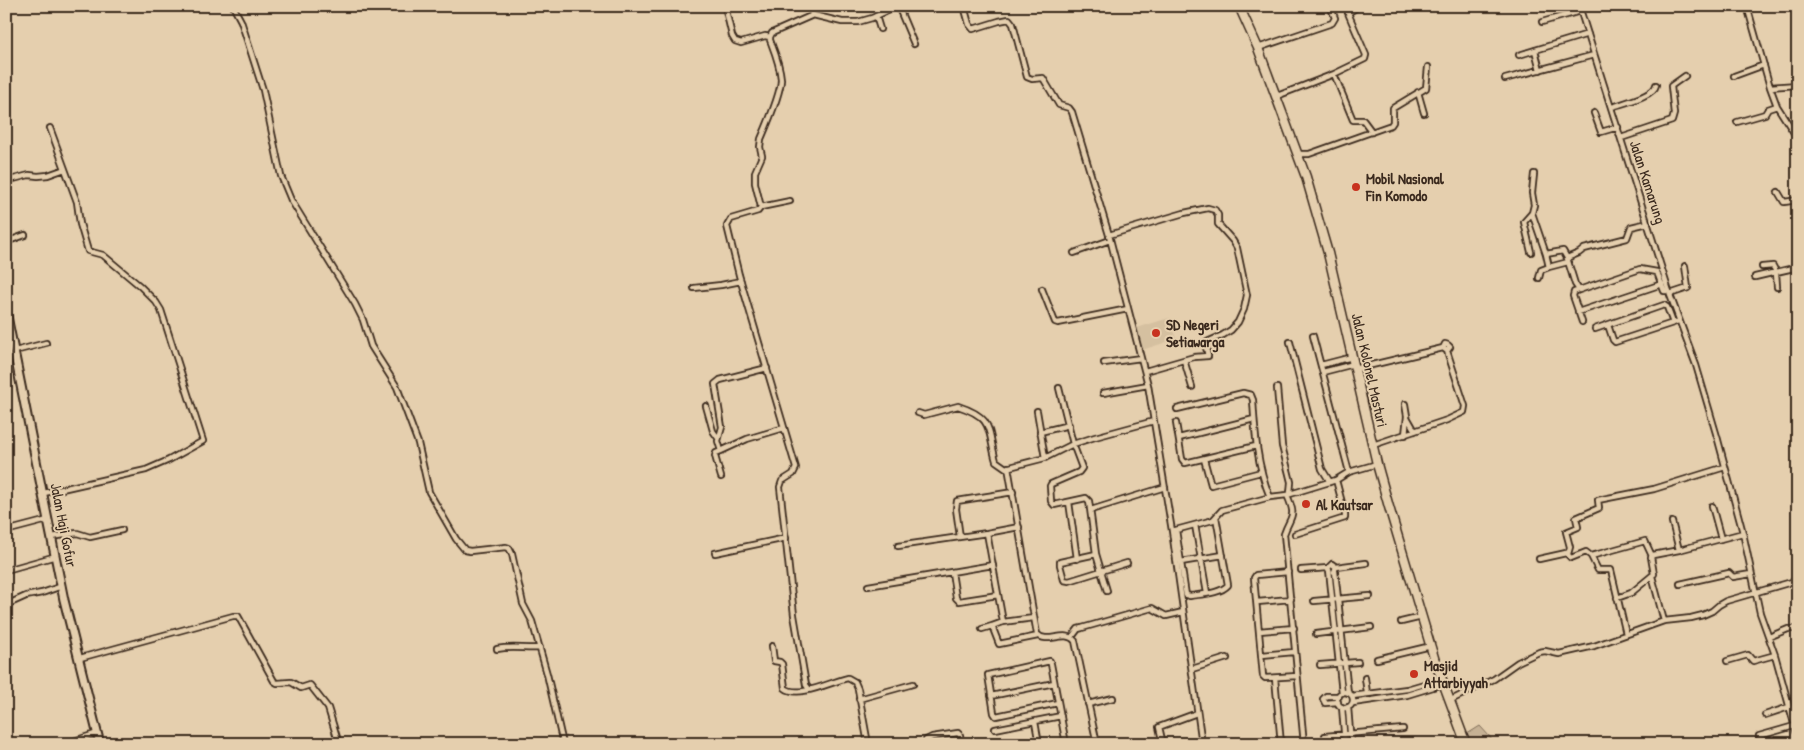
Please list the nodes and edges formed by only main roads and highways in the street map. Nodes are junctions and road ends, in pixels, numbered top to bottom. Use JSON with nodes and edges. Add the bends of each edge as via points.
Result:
{"nodes":[{"id":1,"x":1239,"y":6,"type":"edge"},
{"id":2,"x":1466,"y":744,"type":"edge"}],
"edges":[{"from":1,"to":2,"type":"main road","name":"Jalan Kolonel Masturi","via":[[1298,154],[1326,243],[1377,464],[1442,681]]}]}
